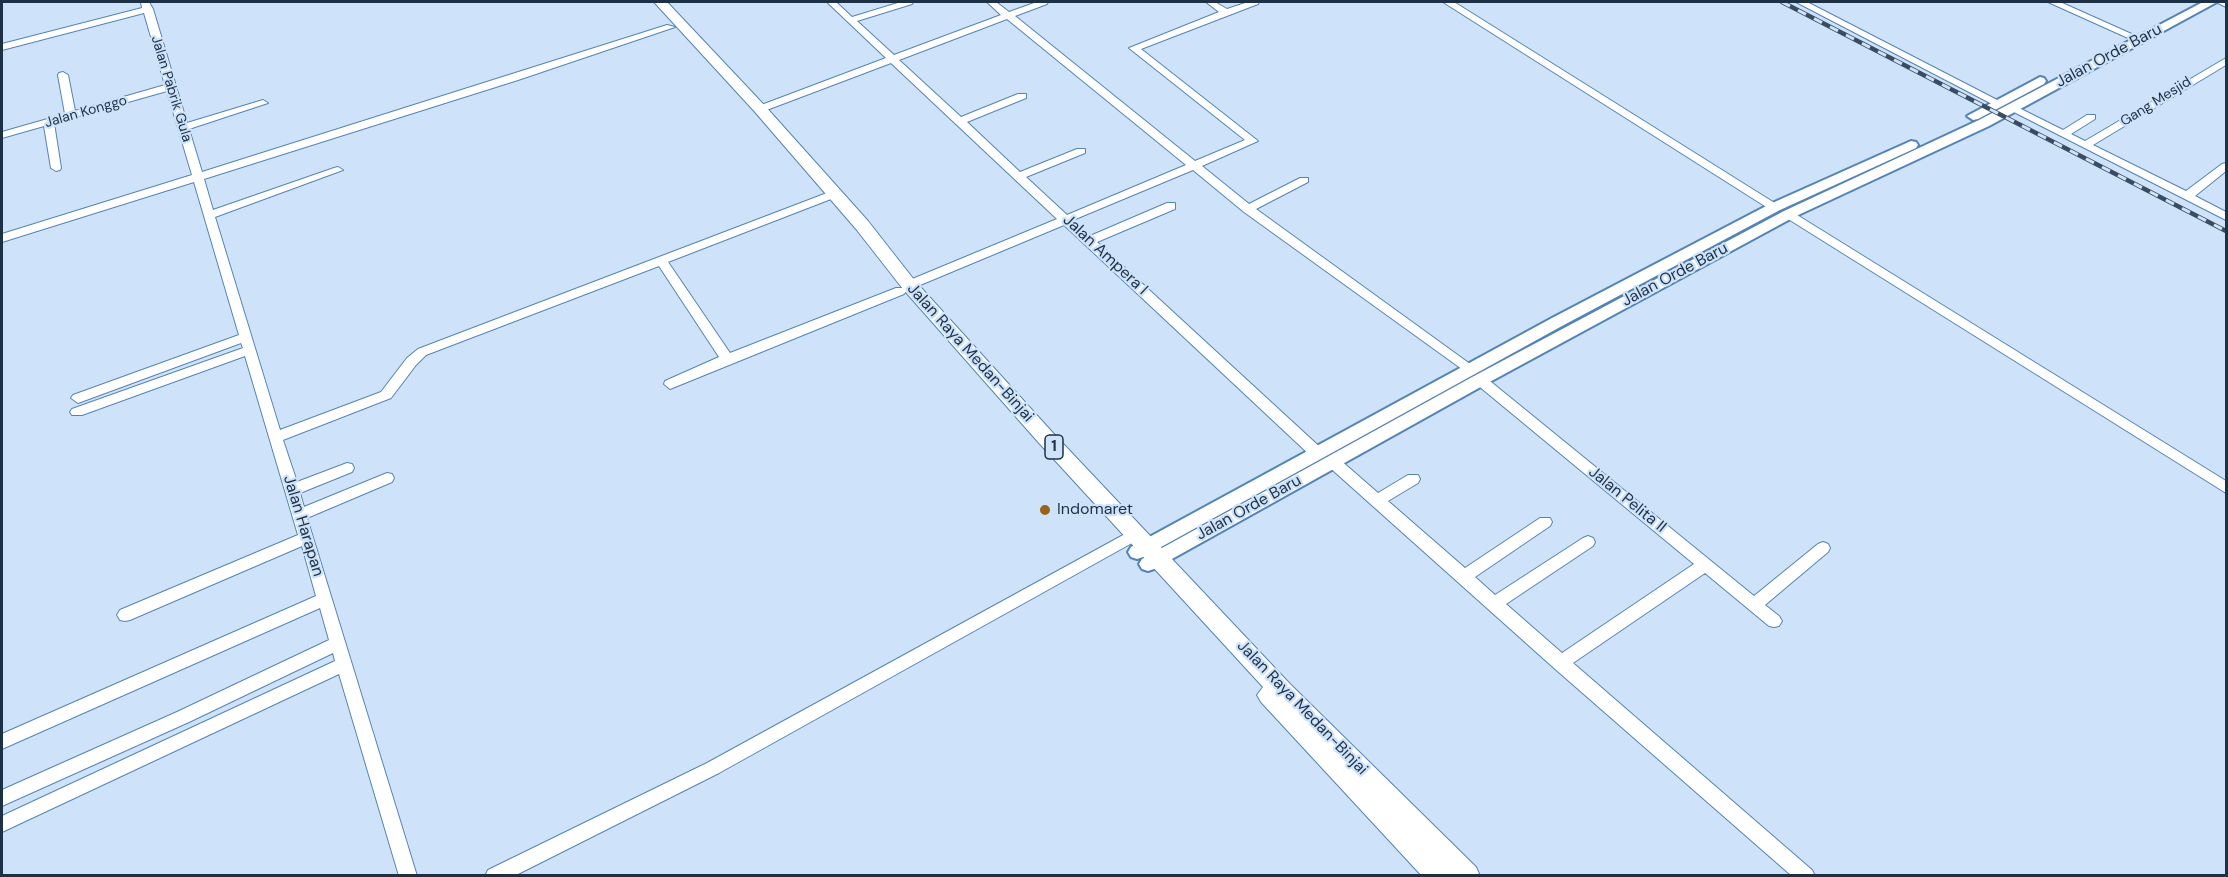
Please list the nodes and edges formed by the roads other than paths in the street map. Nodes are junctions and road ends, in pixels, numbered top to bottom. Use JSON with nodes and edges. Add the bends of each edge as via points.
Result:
{"nodes":[{"id":1,"x":647,"y":2,"type":"edge"},
{"id":2,"x":660,"y":2,"type":"edge"},
{"id":3,"x":831,"y":2,"type":"edge"},
{"id":4,"x":909,"y":2,"type":"edge"},
{"id":5,"x":991,"y":2,"type":"edge"},
{"id":6,"x":1044,"y":2,"type":"edge"},
{"id":7,"x":1210,"y":2,"type":"edge"},
{"id":8,"x":1255,"y":2,"type":"edge"},
{"id":9,"x":1448,"y":2,"type":"edge"},
{"id":10,"x":1801,"y":2,"type":"edge"},
{"id":11,"x":2053,"y":2,"type":"edge"},
{"id":12,"x":2190,"y":2,"type":"edge"},
{"id":13,"x":2211,"y":2,"type":"edge"},
{"id":14,"x":2221,"y":2,"type":"edge"},
{"id":15,"x":2226,"y":4,"type":"edge"},
{"id":16,"x":147,"y":5,"type":"edge"},
{"id":17,"x":1226,"y":13,"type":"junction"},
{"id":18,"x":1007,"y":14,"type":"junction"},
{"id":19,"x":851,"y":20,"type":"junction"},
{"id":20,"x":670,"y":27,"type":"junction"},
{"id":21,"x":2134,"y":37,"type":"junction"},
{"id":22,"x":2,"y":47,"type":"edge"},
{"id":23,"x":700,"y":52,"type":"junction"},
{"id":24,"x":892,"y":58,"type":"junction"},
{"id":25,"x":2226,"y":61,"type":"edge"},
{"id":26,"x":63,"y":75,"type":"dead end"},
{"id":27,"x":170,"y":87,"type":"junction"},
{"id":28,"x":1022,"y":96,"type":"dead end"},
{"id":29,"x":262,"y":103,"type":"dead end"},
{"id":30,"x":1998,"y":103,"type":"junction"},
{"id":31,"x":760,"y":109,"type":"junction"},
{"id":32,"x":2013,"y":109,"type":"junction"},
{"id":33,"x":71,"y":116,"type":"junction"},
{"id":34,"x":2091,"y":117,"type":"dead end"},
{"id":35,"x":960,"y":121,"type":"junction"},
{"id":36,"x":49,"y":123,"type":"junction"},
{"id":37,"x":182,"y":128,"type":"junction"},
{"id":38,"x":2063,"y":134,"type":"junction"},
{"id":39,"x":2,"y":135,"type":"edge"},
{"id":40,"x":2086,"y":145,"type":"junction"},
{"id":41,"x":1081,"y":151,"type":"dead end"},
{"id":42,"x":2226,"y":166,"type":"edge"},
{"id":43,"x":1196,"y":167,"type":"junction"},
{"id":44,"x":56,"y":168,"type":"dead end"},
{"id":45,"x":339,"y":170,"type":"dead end"},
{"id":46,"x":1019,"y":176,"type":"junction"},
{"id":47,"x":198,"y":177,"type":"junction"},
{"id":48,"x":1857,"y":177,"type":"junction"},
{"id":49,"x":1304,"y":180,"type":"dead end"},
{"id":50,"x":2187,"y":196,"type":"junction"},
{"id":51,"x":827,"y":197,"type":"junction"},
{"id":52,"x":1171,"y":206,"type":"dead end"},
{"id":53,"x":1775,"y":207,"type":"junction"},
{"id":54,"x":1248,"y":209,"type":"junction"},
{"id":55,"x":209,"y":214,"type":"junction"},
{"id":56,"x":1789,"y":214,"type":"junction"},
{"id":57,"x":2226,"y":216,"type":"edge"},
{"id":58,"x":1065,"y":219,"type":"junction"},
{"id":59,"x":2,"y":238,"type":"edge"},
{"id":60,"x":1089,"y":241,"type":"junction"},
{"id":61,"x":662,"y":262,"type":"junction"},
{"id":62,"x":1685,"y":262,"type":"junction"},
{"id":63,"x":904,"y":288,"type":"junction"},
{"id":64,"x":248,"y":344,"type":"junction"},
{"id":65,"x":727,"y":359,"type":"junction"},
{"id":66,"x":1475,"y":374,"type":"junction"},
{"id":67,"x":670,"y":384,"type":"dead end"},
{"id":68,"x":77,"y":405,"type":"dead end"},
{"id":69,"x":276,"y":437,"type":"junction"},
{"id":70,"x":1317,"y":453,"type":"junction"},
{"id":71,"x":1333,"y":462,"type":"junction"},
{"id":72,"x":347,"y":468,"type":"dead end"},
{"id":73,"x":387,"y":478,"type":"dead end"},
{"id":74,"x":1413,"y":479,"type":"dead end"},
{"id":75,"x":2226,"y":489,"type":"edge"},
{"id":76,"x":292,"y":490,"type":"junction"},
{"id":77,"x":1377,"y":501,"type":"junction"},
{"id":78,"x":299,"y":515,"type":"junction"},
{"id":79,"x":1545,"y":522,"type":"dead end"},
{"id":80,"x":306,"y":538,"type":"junction"},
{"id":81,"x":1588,"y":542,"type":"dead end"},
{"id":82,"x":1142,"y":549,"type":"junction"},
{"id":83,"x":1823,"y":549,"type":"dead end"},
{"id":84,"x":1705,"y":565,"type":"junction"},
{"id":85,"x":1463,"y":577,"type":"junction"},
{"id":86,"x":325,"y":599,"type":"junction"},
{"id":87,"x":1493,"y":604,"type":"junction"},
{"id":88,"x":1754,"y":604,"type":"junction"},
{"id":89,"x":125,"y":615,"type":"dead end"},
{"id":90,"x":1774,"y":621,"type":"dead end"},
{"id":91,"x":338,"y":643,"type":"junction"},
{"id":92,"x":1560,"y":663,"type":"junction"},
{"id":93,"x":344,"y":664,"type":"junction"},
{"id":94,"x":2,"y":742,"type":"edge"},
{"id":95,"x":2,"y":798,"type":"edge"},
{"id":96,"x":2,"y":824,"type":"edge"},
{"id":97,"x":408,"y":876,"type":"edge"},
{"id":98,"x":494,"y":876,"type":"edge"},
{"id":99,"x":1440,"y":876,"type":"edge"},
{"id":100,"x":1467,"y":876,"type":"edge"},
{"id":101,"x":1806,"y":876,"type":"edge"}],
"edges":[{"from":1,"to":20,"type":"highway","name":"Jalan Raya Medan-Binjai","number":"1"},
{"from":2,"to":23,"type":"highway","name":"Jalan Raya Medan-Binjai","number":"1"},
{"from":3,"to":19,"type":"street","name":"Jalan Ampera I"},
{"from":4,"to":19,"type":"street"},
{"from":5,"to":18,"type":"street","name":"Jalan Pelita II"},
{"from":6,"to":18,"type":"street"},
{"from":7,"to":17,"type":"street"},
{"from":8,"to":17,"type":"street"},
{"from":9,"to":53,"type":"street"},
{"from":10,"to":30,"type":"street"},
{"from":11,"to":21,"type":"street"},
{"from":12,"to":21,"type":"main road","name":"Jalan Orde Baru"},
{"from":13,"to":21,"type":"main road","name":"Jalan Orde Baru"},
{"from":14,"to":15,"type":"street"},
{"from":16,"to":22,"type":"street"},
{"from":16,"to":27,"type":"street","name":"Jalan Pabrik Gula"},
{"from":17,"to":43,"type":"street","via":[[1134,48],[1252,141]]},
{"from":18,"to":24,"type":"street"},
{"from":18,"to":43,"type":"street","name":"Jalan Pelita II"},
{"from":19,"to":24,"type":"street","name":"Jalan Ampera I"},
{"from":20,"to":23,"type":"highway","name":"Jalan Raya Medan-Binjai","number":"1"},
{"from":20,"to":47,"type":"street"},
{"from":21,"to":30,"type":"main road","name":"Jalan Orde Baru"},
{"from":21,"to":32,"type":"main road","name":"Jalan Orde Baru"},
{"from":23,"to":31,"type":"highway","name":"Jalan Raya Medan-Binjai","number":"1"},
{"from":23,"to":51,"type":"highway","name":"Jalan Raya Medan-Binjai","number":"1"},
{"from":24,"to":31,"type":"street"},
{"from":24,"to":35,"type":"street","name":"Jalan Ampera I"},
{"from":25,"to":40,"type":"street","name":"Gang Mesjid"},
{"from":26,"to":33,"type":"street"},
{"from":27,"to":33,"type":"street","name":"Jalan Konggo"},
{"from":27,"to":37,"type":"street","name":"Jalan Pabrik Gula"},
{"from":28,"to":35,"type":"street"},
{"from":29,"to":37,"type":"street"},
{"from":30,"to":48,"type":"main road","name":"Jalan Orde Baru"},
{"from":31,"to":63,"type":"highway","name":"Jalan Raya Medan-Binjai","number":"1","via":[[862,225]]},
{"from":32,"to":38,"type":"street"},
{"from":32,"to":48,"type":"main road","name":"Jalan Orde Baru"},
{"from":33,"to":36,"type":"street","name":"Jalan Konggo"},
{"from":34,"to":38,"type":"street"},
{"from":35,"to":46,"type":"street","name":"Jalan Ampera I"},
{"from":36,"to":39,"type":"street","name":"Jalan Konggo"},
{"from":36,"to":44,"type":"street"},
{"from":37,"to":47,"type":"street","name":"Jalan Pabrik Gula"},
{"from":38,"to":40,"type":"street"},
{"from":40,"to":50,"type":"street"},
{"from":41,"to":46,"type":"street"},
{"from":42,"to":50,"type":"street"},
{"from":43,"to":54,"type":"street","name":"Jalan Pelita II"},
{"from":43,"to":58,"type":"street"},
{"from":45,"to":55,"type":"street"},
{"from":46,"to":58,"type":"street","name":"Jalan Ampera I"},
{"from":47,"to":55,"type":"street","name":"Jalan Harapan"},
{"from":47,"to":59,"type":"street"},
{"from":48,"to":53,"type":"main road","name":"Jalan Orde Baru"},
{"from":48,"to":56,"type":"main road","name":"Jalan Orde Baru"},
{"from":49,"to":54,"type":"street"},
{"from":50,"to":57,"type":"street"},
{"from":51,"to":61,"type":"street"},
{"from":51,"to":63,"type":"highway","name":"Jalan Raya Medan-Binjai","number":"1"},
{"from":52,"to":60,"type":"street"},
{"from":53,"to":62,"type":"main road","name":"Jalan Orde Baru"},
{"from":54,"to":66,"type":"street","name":"Jalan Pelita II"},
{"from":55,"to":64,"type":"street","name":"Jalan Harapan"},
{"from":56,"to":62,"type":"main road","name":"Jalan Orde Baru"},
{"from":56,"to":75,"type":"street"},
{"from":58,"to":60,"type":"street","name":"Jalan Ampera I"},
{"from":58,"to":63,"type":"street"},
{"from":60,"to":70,"type":"street","name":"Jalan Ampera I"},
{"from":61,"to":65,"type":"street"},
{"from":61,"to":69,"type":"street","via":[[422,352],[386,395]]},
{"from":62,"to":66,"type":"main road","name":"Jalan Orde Baru"},
{"from":63,"to":65,"type":"street"},
{"from":63,"to":82,"type":"highway","name":"Jalan Raya Medan-Binjai","number":"1","via":[[1046,438]]},
{"from":64,"to":68,"type":"street"},
{"from":64,"to":69,"type":"street","name":"Jalan Harapan"},
{"from":65,"to":67,"type":"street"},
{"from":66,"to":70,"type":"main road","name":"Jalan Orde Baru"},
{"from":66,"to":71,"type":"main road","name":"Jalan Orde Baru"},
{"from":66,"to":84,"type":"street","name":"Jalan Pelita II"},
{"from":69,"to":76,"type":"street","name":"Jalan Harapan"},
{"from":70,"to":82,"type":"main road","name":"Jalan Orde Baru"},
{"from":71,"to":77,"type":"street"},
{"from":71,"to":82,"type":"main road","name":"Jalan Orde Baru"},
{"from":72,"to":76,"type":"street"},
{"from":73,"to":78,"type":"street"},
{"from":74,"to":77,"type":"street"},
{"from":76,"to":78,"type":"street","name":"Jalan Harapan"},
{"from":77,"to":85,"type":"street"},
{"from":78,"to":80,"type":"street","name":"Jalan Harapan"},
{"from":79,"to":85,"type":"street"},
{"from":80,"to":86,"type":"street","name":"Jalan Harapan"},
{"from":80,"to":89,"type":"street"},
{"from":81,"to":87,"type":"street"},
{"from":82,"to":98,"type":"street"},
{"from":82,"to":99,"type":"highway","name":"Jalan Raya Medan-Binjai","number":"1","via":[[1332,764]]},
{"from":82,"to":100,"type":"highway","name":"Jalan Raya Medan-Binjai","number":"1"},
{"from":83,"to":88,"type":"street"},
{"from":84,"to":88,"type":"street","name":"Jalan Pelita II"},
{"from":84,"to":92,"type":"street"},
{"from":85,"to":87,"type":"street"},
{"from":86,"to":91,"type":"street","name":"Jalan Harapan"},
{"from":86,"to":94,"type":"street"},
{"from":87,"to":92,"type":"street"},
{"from":88,"to":90,"type":"street","name":"Jalan Pelita II"},
{"from":91,"to":93,"type":"street","name":"Jalan Harapan"},
{"from":91,"to":95,"type":"street"},
{"from":92,"to":101,"type":"street"},
{"from":93,"to":96,"type":"street"},
{"from":93,"to":97,"type":"street","name":"Jalan Harapan"}]}
